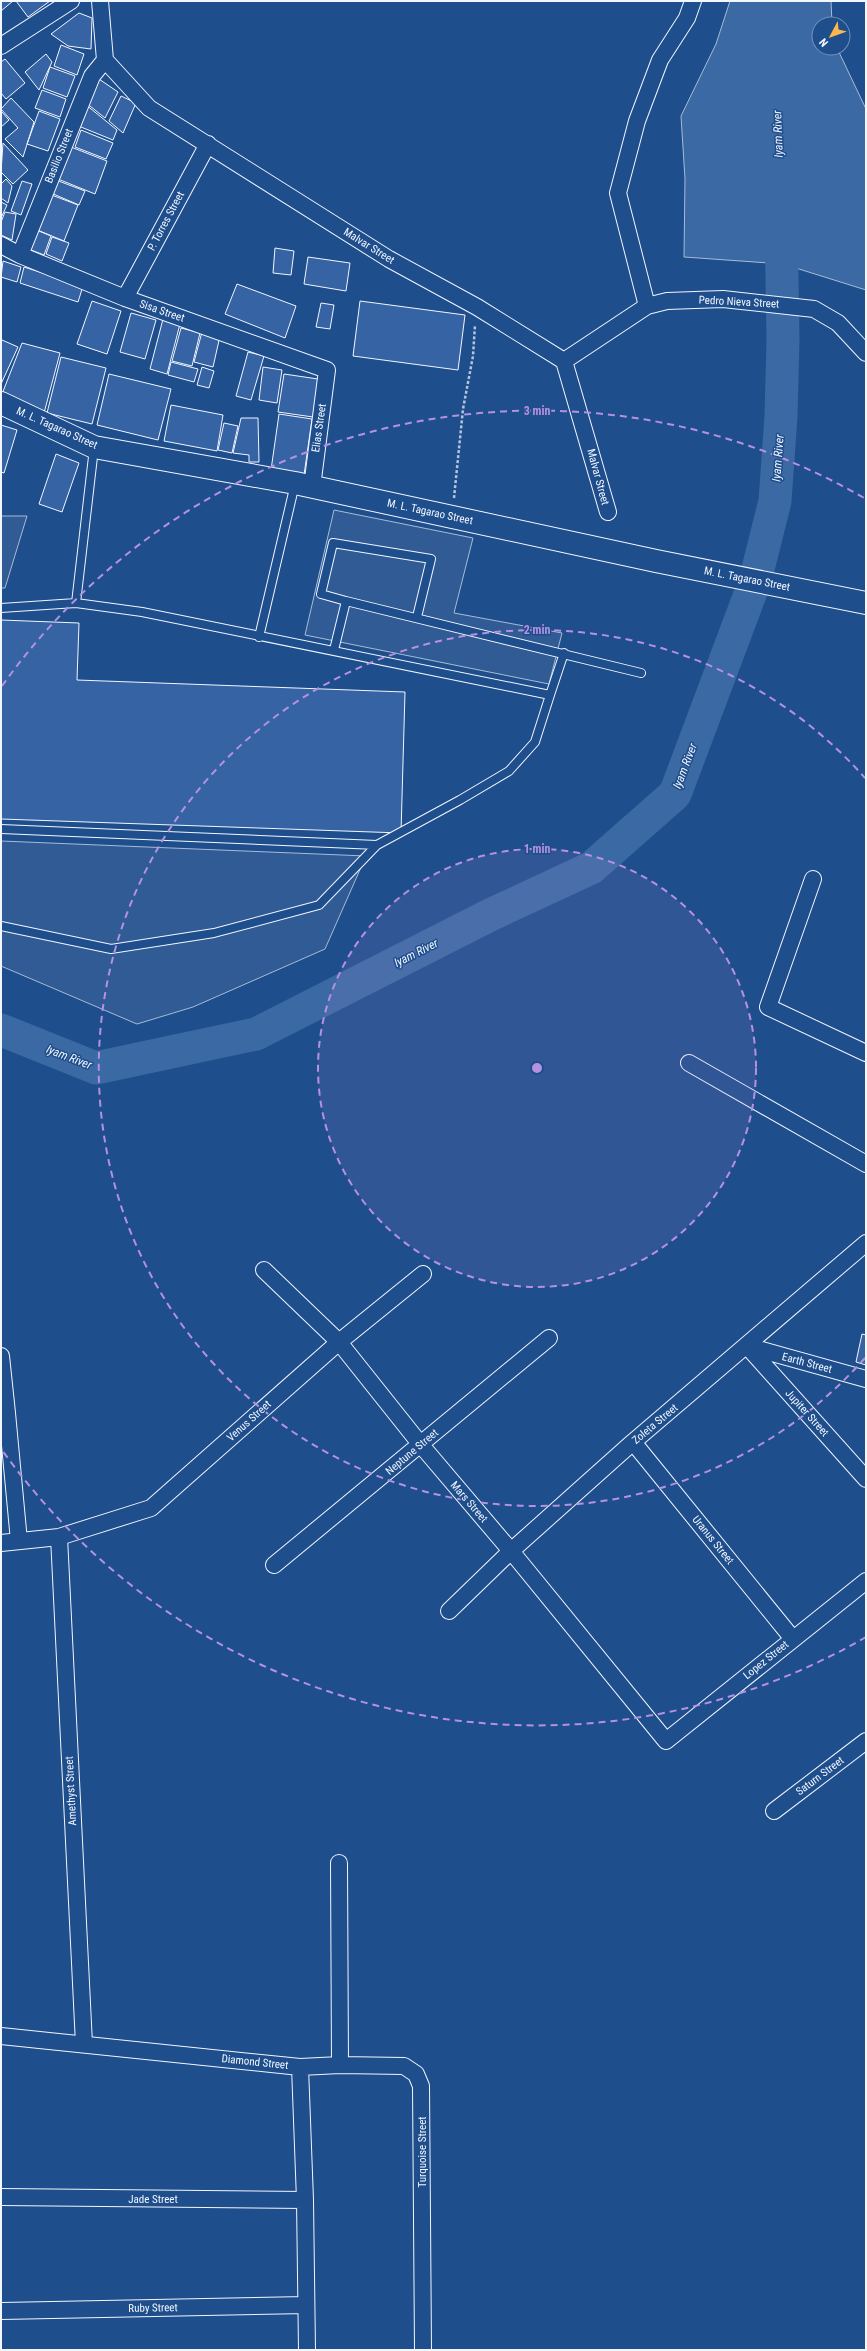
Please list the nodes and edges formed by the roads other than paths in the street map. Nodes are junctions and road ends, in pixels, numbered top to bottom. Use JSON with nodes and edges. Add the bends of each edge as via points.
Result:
{"nodes":[{"id":1,"x":72,"y":1,"type":"edge"},
{"id":2,"x":100,"y":1,"type":"edge"},
{"id":3,"x":693,"y":1,"type":"edge"},
{"id":4,"x":1,"y":46,"type":"edge"},
{"id":5,"x":105,"y":60,"type":"junction"},
{"id":6,"x":208,"y":144,"type":"junction"},
{"id":7,"x":1,"y":245,"type":"edge"},
{"id":8,"x":20,"y":255,"type":"junction"},
{"id":9,"x":124,"y":298,"type":"junction"},
{"id":10,"x":647,"y":306,"type":"junction"},
{"id":11,"x":866,"y":353,"type":"edge"},
{"id":12,"x":564,"y":361,"type":"junction"},
{"id":13,"x":327,"y":370,"type":"joint"},
{"id":14,"x":1,"y":403,"type":"edge"},
{"id":15,"x":94,"y":447,"type":"junction"},
{"id":16,"x":303,"y":485,"type":"junction"},
{"id":17,"x":608,"y":512,"type":"dead end"},
{"id":18,"x":346,"y":601,"type":"junction"},
{"id":19,"x":76,"y":603,"type":"junction"},
{"id":20,"x":866,"y":603,"type":"edge"},
{"id":21,"x":1,"y":608,"type":"edge"},
{"id":22,"x":417,"y":617,"type":"junction"},
{"id":23,"x":259,"y":637,"type":"junction"},
{"id":24,"x":334,"y":650,"type":"junction"},
{"id":25,"x":564,"y":653,"type":"junction"},
{"id":26,"x":641,"y":673,"type":"dead end"},
{"id":27,"x":550,"y":695,"type":"junction"},
{"id":28,"x":1,"y":829,"type":"edge"},
{"id":29,"x":377,"y":845,"type":"junction"},
{"id":30,"x":813,"y":879,"type":"dead end"},
{"id":31,"x":1,"y":926,"type":"edge"},
{"id":32,"x":866,"y":1053,"type":"edge"},
{"id":33,"x":689,"y":1063,"type":"dead end"},
{"id":34,"x":866,"y":1164,"type":"edge"},
{"id":35,"x":866,"y":1243,"type":"edge"},
{"id":36,"x":264,"y":1270,"type":"dead end"},
{"id":37,"x":423,"y":1274,"type":"dead end"},
{"id":38,"x":549,"y":1338,"type":"dead end"},
{"id":39,"x":339,"y":1342,"type":"junction"},
{"id":40,"x":747,"y":1346,"type":"junction"},
{"id":41,"x":1,"y":1356,"type":"edge"},
{"id":42,"x":866,"y":1379,"type":"edge"},
{"id":43,"x":4,"y":1413,"type":"edge"},
{"id":44,"x":633,"y":1442,"type":"junction"},
{"id":45,"x":421,"y":1445,"type":"junction"},
{"id":46,"x":866,"y":1479,"type":"edge"},
{"id":47,"x":59,"y":1537,"type":"junction"},
{"id":48,"x":19,"y":1541,"type":"junction"},
{"id":49,"x":1,"y":1543,"type":"edge"},
{"id":50,"x":512,"y":1551,"type":"junction"},
{"id":51,"x":274,"y":1565,"type":"dead end"},
{"id":52,"x":866,"y":1581,"type":"edge"},
{"id":53,"x":449,"y":1611,"type":"dead end"},
{"id":54,"x":793,"y":1639,"type":"junction"},
{"id":55,"x":666,"y":1741,"type":"joint"},
{"id":56,"x":866,"y":1741,"type":"edge"},
{"id":57,"x":774,"y":1811,"type":"dead end"},
{"id":58,"x":339,"y":1863,"type":"dead end"},
{"id":59,"x":1,"y":2036,"type":"edge"},
{"id":60,"x":84,"y":2044,"type":"junction"},
{"id":61,"x":340,"y":2065,"type":"junction"},
{"id":62,"x":300,"y":2067,"type":"junction"},
{"id":63,"x":1,"y":2197,"type":"edge"},
{"id":64,"x":305,"y":2200,"type":"junction"},
{"id":65,"x":306,"y":2305,"type":"junction"},
{"id":66,"x":1,"y":2310,"type":"edge"},
{"id":67,"x":307,"y":2350,"type":"edge"},
{"id":68,"x":423,"y":2350,"type":"edge"}],
"edges":[{"from":1,"to":4,"type":"street"},
{"from":2,"to":5,"type":"street"},
{"from":3,"to":10,"type":"street","via":[[687,18],[658,67],[636,121],[618,193]]},
{"from":5,"to":6,"type":"street","name":"Malvar Street","via":[[148,108]]},
{"from":5,"to":8,"type":"street","name":"Basilio Street","via":[[92,76]]},
{"from":6,"to":9,"type":"street","name":"P. Torres Street"},
{"from":6,"to":12,"type":"street","name":"Malvar Street","via":[[389,259],[477,307]]},
{"from":7,"to":8,"type":"street","name":"Sisa Street"},
{"from":8,"to":9,"type":"street","name":"Sisa Street"},
{"from":9,"to":13,"type":"street","name":"Sisa Street"},
{"from":10,"to":11,"type":"street","name":"Pedro Nieva Street","via":[[667,300],[723,299],[804,306],[826,314],[838,323]]},
{"from":10,"to":12,"type":"street","name":"Pedro Nieva Street"},
{"from":12,"to":17,"type":"street","name":"Malvar Street"},
{"from":13,"to":16,"type":"street","name":"Elias Street"},
{"from":14,"to":15,"type":"main road","name":"M. L. Tagarao Street"},
{"from":15,"to":16,"type":"main road","name":"M. L. Tagarao Street"},
{"from":15,"to":19,"type":"lane"},
{"from":16,"to":20,"type":"main road","name":"M. L. Tagarao Street"},
{"from":16,"to":23,"type":"lane"},
{"from":18,"to":22,"type":"lane"},
{"from":18,"to":22,"type":"lane","via":[[321,594],[334,543],[431,559]]},
{"from":18,"to":24,"type":"lane"},
{"from":19,"to":21,"type":"lane"},
{"from":19,"to":23,"type":"lane","via":[[142,612]]},
{"from":22,"to":25,"type":"lane"},
{"from":23,"to":24,"type":"lane"},
{"from":24,"to":27,"type":"lane"},
{"from":25,"to":26,"type":"lane"},
{"from":25,"to":27,"type":"lane"},
{"from":27,"to":29,"type":"lane","via":[[534,742],[509,771]]},
{"from":28,"to":29,"type":"lane"},
{"from":29,"to":31,"type":"lane","via":[[319,905],[214,933],[111,949]]},
{"from":30,"to":32,"type":"street","via":[[768,1007]]},
{"from":33,"to":34,"type":"street"},
{"from":35,"to":40,"type":"street","name":"Zoleta Street"},
{"from":36,"to":39,"type":"street","name":"Mars Street"},
{"from":37,"to":39,"type":"street","name":"Venus Street"},
{"from":38,"to":45,"type":"street","name":"Neptune Street"},
{"from":39,"to":45,"type":"street","name":"Mars Street"},
{"from":39,"to":47,"type":"street","name":"Venus Street","via":[[151,1508]]},
{"from":40,"to":42,"type":"street","name":"Earth Street"},
{"from":40,"to":44,"type":"street","name":"Zoleta Street"},
{"from":40,"to":46,"type":"street","name":"Jupiter Street"},
{"from":41,"to":43,"type":"street"},
{"from":43,"to":48,"type":"street"},
{"from":44,"to":50,"type":"street","name":"Zoleta Street"},
{"from":44,"to":54,"type":"street","name":"Uranus Street"},
{"from":45,"to":50,"type":"street","name":"Mars Street"},
{"from":45,"to":51,"type":"street","name":"Neptune Street"},
{"from":47,"to":48,"type":"street","name":"Venus Street"},
{"from":47,"to":60,"type":"street","name":"Amethyst Street"},
{"from":48,"to":49,"type":"street","name":"Venus Street"},
{"from":50,"to":53,"type":"street","name":"Zoleta Street"},
{"from":50,"to":55,"type":"street","name":"Mars Street"},
{"from":52,"to":54,"type":"street","name":"Lopez Street"},
{"from":54,"to":55,"type":"street","name":"Lopez Street"},
{"from":56,"to":57,"type":"street","name":"Saturn Street"},
{"from":58,"to":61,"type":"street"},
{"from":59,"to":60,"type":"street","name":"Diamond Street"},
{"from":60,"to":62,"type":"street","name":"Diamond Street"},
{"from":61,"to":62,"type":"street","name":"Turquoise Street"},
{"from":61,"to":68,"type":"street","name":"Turquoise Street","via":[[404,2066],[416,2074],[421,2086]]},
{"from":62,"to":64,"type":"street","name":"Diamond Street"},
{"from":63,"to":64,"type":"street","name":"Jade Street"},
{"from":64,"to":65,"type":"street","name":"Diamond Street"},
{"from":65,"to":66,"type":"street","name":"Ruby Street"},
{"from":65,"to":67,"type":"street","name":"Diamond Street"}]}
